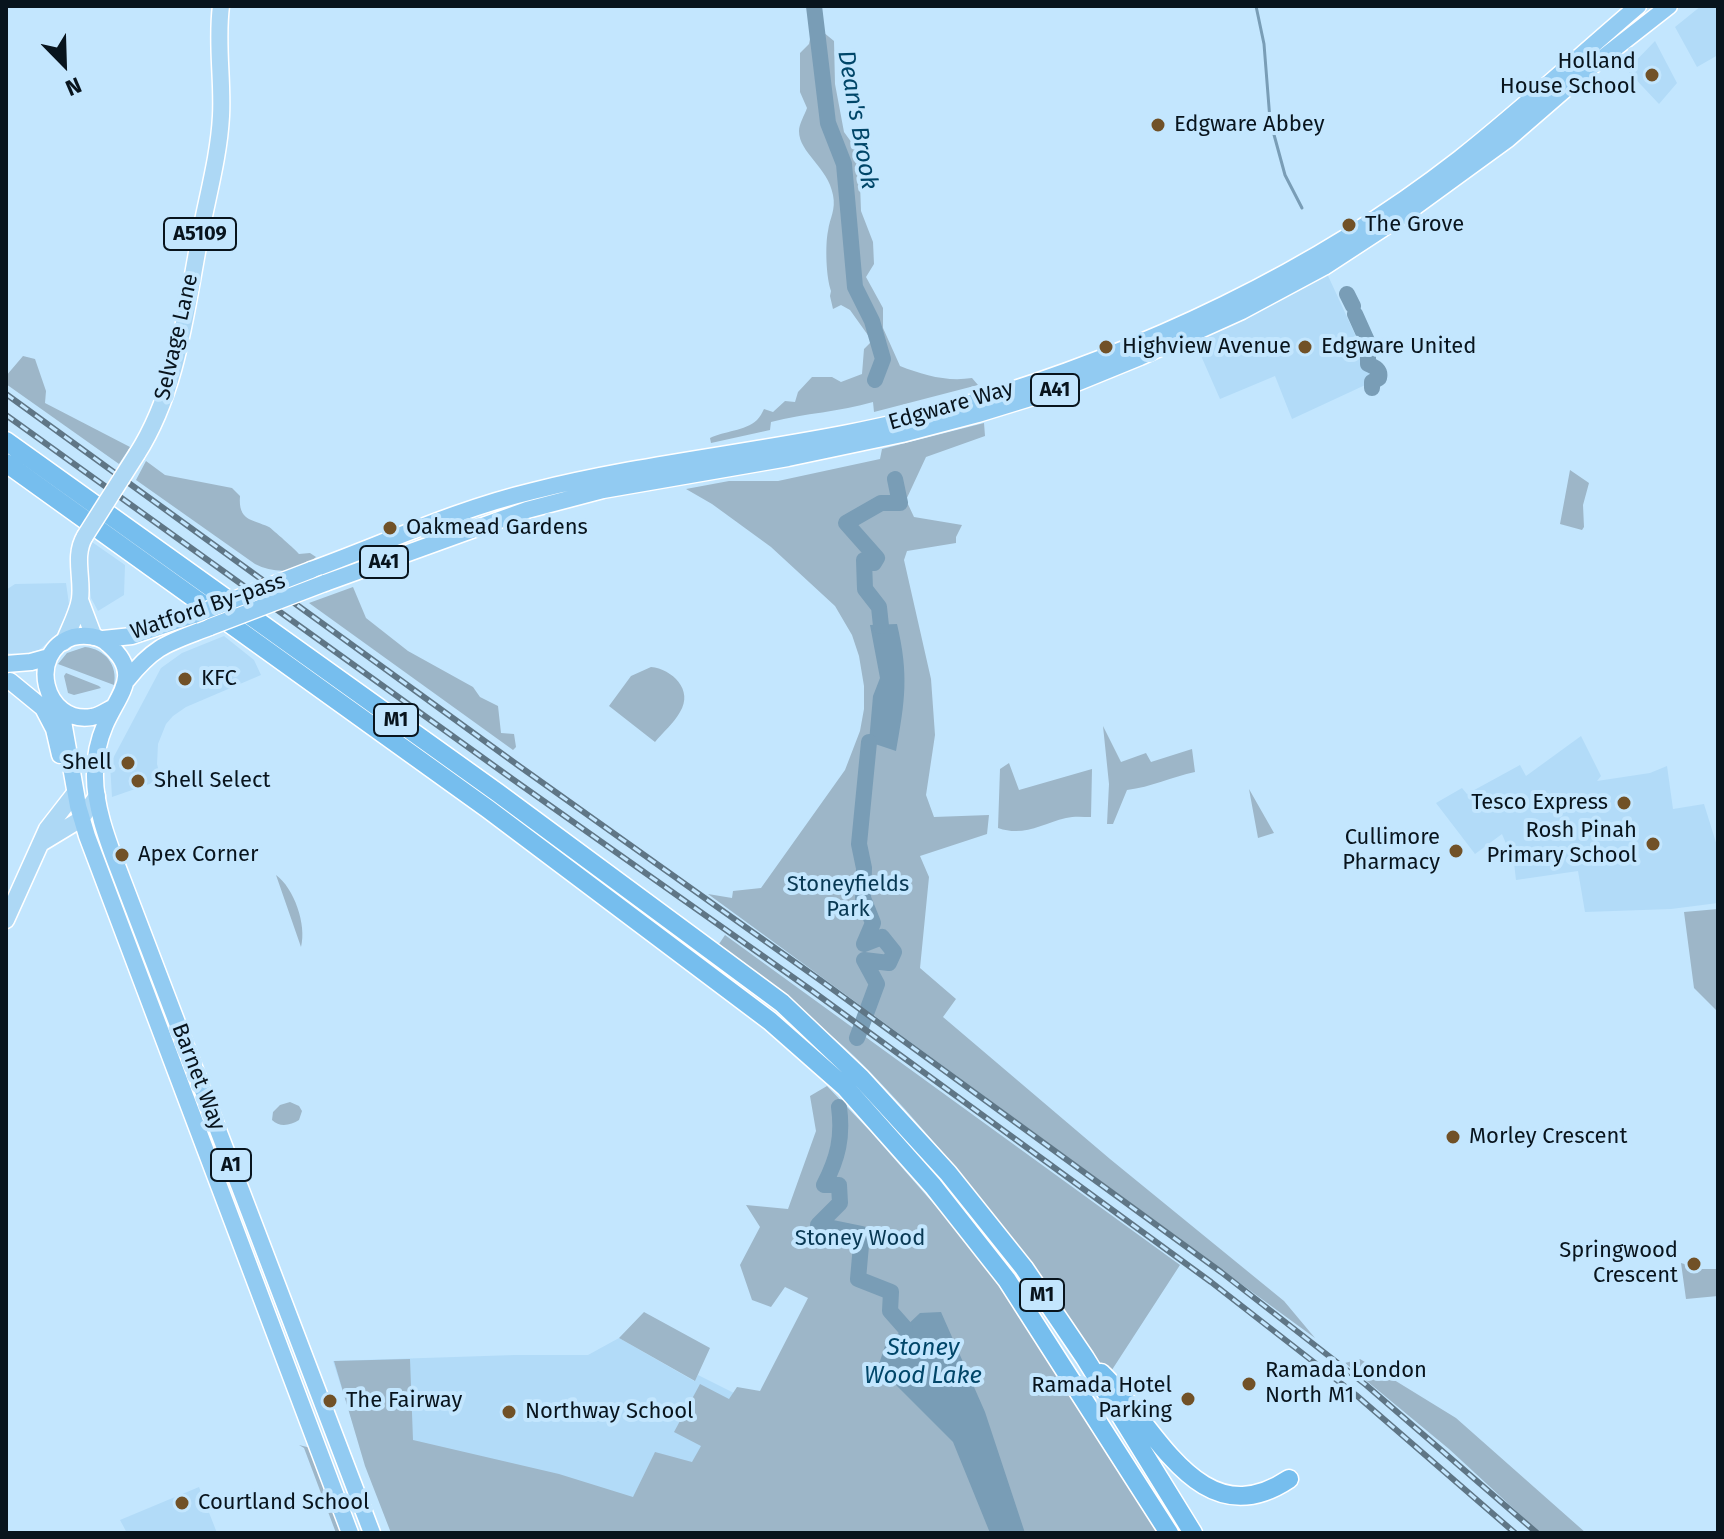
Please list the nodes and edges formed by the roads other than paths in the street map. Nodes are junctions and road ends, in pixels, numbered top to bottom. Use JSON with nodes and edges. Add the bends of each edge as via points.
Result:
{"nodes":[{"id":1,"x":221,"y":6,"type":"edge"},
{"id":2,"x":1638,"y":6,"type":"edge"},
{"id":3,"x":1669,"y":6,"type":"edge"},
{"id":4,"x":6,"y":441,"type":"edge"},
{"id":5,"x":6,"y":463,"type":"edge"},
{"id":6,"x":311,"y":570,"type":"joint"},
{"id":7,"x":80,"y":600,"type":"junction"},
{"id":8,"x":203,"y":624,"type":"junction"},
{"id":9,"x":98,"y":638,"type":"junction"},
{"id":10,"x":64,"y":642,"type":"junction"},
{"id":11,"x":49,"y":657,"type":"junction"},
{"id":12,"x":6,"y":664,"type":"edge"},
{"id":13,"x":127,"y":680,"type":"junction"},
{"id":14,"x":8,"y":681,"type":"edge"},
{"id":15,"x":48,"y":694,"type":"junction"},
{"id":16,"x":114,"y":707,"type":"junction"},
{"id":17,"x":61,"y":710,"type":"junction"},
{"id":18,"x":75,"y":793,"type":"junction"},
{"id":19,"x":97,"y":796,"type":"junction"},
{"id":20,"x":81,"y":819,"type":"junction"},
{"id":21,"x":43,"y":842,"type":"junction"},
{"id":22,"x":6,"y":920,"type":"edge"},
{"id":23,"x":853,"y":1082,"type":"junction"},
{"id":24,"x":1085,"y":1358,"type":"junction"},
{"id":25,"x":1289,"y":1479,"type":"dead end"},
{"id":26,"x":350,"y":1533,"type":"edge"},
{"id":27,"x":372,"y":1533,"type":"edge"},
{"id":28,"x":1169,"y":1533,"type":"edge"},
{"id":29,"x":1193,"y":1533,"type":"edge"}],
"edges":[{"from":1,"to":7,"type":"main road","name":"Selvage Lane","number":"A5109","bridge":true,"via":[[221,120],[173,370],[154,424],[80,546]]},
{"from":2,"to":6,"type":"highway","name":"Edgware Way","number":"A41","via":[[1458,160],[1314,257],[1238,298],[1105,356],[898,423],[533,491]]},
{"from":3,"to":8,"type":"highway","name":"Edgware Way","number":"A41","bridge":true,"via":[[1508,139],[1405,214],[1324,267],[1140,357],[978,414],[788,458],[603,490],[493,520]]},
{"from":4,"to":23,"type":"highway","number":"M1","via":[[782,1003]]},
{"from":5,"to":23,"type":"highway","number":"M1","via":[[488,809]]},
{"from":6,"to":8,"type":"highway","name":"Watford By-pass","number":"A41","bridge":true},
{"from":7,"to":9,"type":"main road","name":"Selvage Lane","number":"A5109"},
{"from":7,"to":10,"type":"main road","name":"Selvage Lane","number":"A5109"},
{"from":8,"to":9,"type":"highway","name":"Watford By-pass","number":"A41"},
{"from":8,"to":13,"type":"highway","name":"Watford By-pass","number":"A41","via":[[159,647]]},
{"from":9,"to":10,"type":"highway"},
{"from":9,"to":13,"type":"highway","via":[[123,661]]},
{"from":10,"to":11,"type":"highway"},
{"from":11,"to":12,"type":"highway"},
{"from":11,"to":15,"type":"highway"},
{"from":13,"to":16,"type":"highway"},
{"from":14,"to":15,"type":"highway","number":"A1"},
{"from":14,"to":18,"type":"highway","number":"A1","via":[[49,717]]},
{"from":15,"to":17,"type":"highway"},
{"from":16,"to":17,"type":"highway","via":[[95,717]]},
{"from":16,"to":19,"type":"highway","name":"Barnet Way","number":"A1","via":[[95,761]]},
{"from":17,"to":18,"type":"highway","name":"Barnet Way","number":"A1"},
{"from":18,"to":20,"type":"highway","name":"Barnet Way","number":"A1"},
{"from":18,"to":21,"type":"main road"},
{"from":19,"to":20,"type":"main road"},
{"from":19,"to":27,"type":"highway","name":"Barnet Way","number":"A1","via":[[118,868]]},
{"from":20,"to":21,"type":"main road"},
{"from":20,"to":26,"type":"highway","name":"Barnet Way","number":"A1"},
{"from":21,"to":22,"type":"main road"},
{"from":23,"to":24,"type":"highway","number":"M1","via":[[958,1185],[1024,1268]]},
{"from":23,"to":28,"type":"highway","number":"M1","via":[[1007,1280]]},
{"from":24,"to":25,"type":"highway","number":"M1","via":[[1121,1392],[1180,1472],[1208,1490],[1235,1498],[1260,1495]]},
{"from":24,"to":29,"type":"highway","number":"M1"}]}
